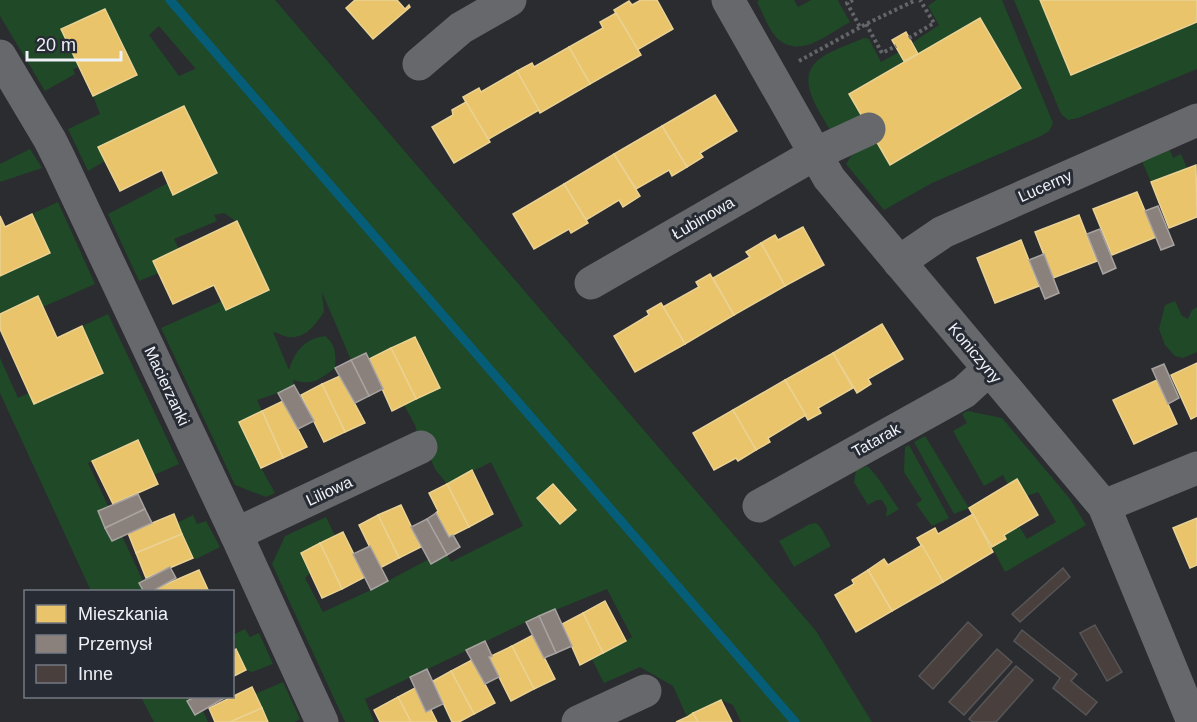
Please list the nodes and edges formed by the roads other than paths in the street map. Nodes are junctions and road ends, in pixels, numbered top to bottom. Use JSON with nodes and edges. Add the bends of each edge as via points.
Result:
{"nodes":[{"id":1,"x":510,"y":0,"type":"edge"},
{"id":2,"x":728,"y":0,"type":"edge"},
{"id":3,"x":474,"y":9,"type":"edge"},
{"id":4,"x":0,"y":57,"type":"edge"},
{"id":5,"x":419,"y":64,"type":"dead end"},
{"id":6,"x":1197,"y":120,"type":"edge"},
{"id":7,"x":869,"y":129,"type":"dead end"},
{"id":8,"x":815,"y":154,"type":"junction"},
{"id":9,"x":898,"y":262,"type":"junction"},
{"id":10,"x":591,"y":283,"type":"dead end"},
{"id":11,"x":989,"y":369,"type":"junction"},
{"id":12,"x":421,"y":447,"type":"dead end"},
{"id":13,"x":1197,"y":468,"type":"edge"},
{"id":14,"x":759,"y":506,"type":"dead end"},
{"id":15,"x":1104,"y":506,"type":"junction"},
{"id":16,"x":236,"y":534,"type":"junction"},
{"id":17,"x":645,"y":691,"type":"dead end"},
{"id":18,"x":1194,"y":721,"type":"edge"},
{"id":19,"x":322,"y":722,"type":"edge"},
{"id":20,"x":579,"y":722,"type":"edge"}],
"edges":[{"from":1,"to":3,"type":"street"},
{"from":2,"to":8,"type":"street","name":"Koniczyny"},
{"from":3,"to":5,"type":"street","via":[[461,28]]},
{"from":4,"to":16,"type":"street","name":"Macierzanki","via":[[50,140]]},
{"from":6,"to":9,"type":"street","name":"Lucerny","via":[[943,232]]},
{"from":7,"to":8,"type":"street","name":"Łubinowa"},
{"from":8,"to":9,"type":"street","name":"Koniczyny","via":[[829,178]]},
{"from":8,"to":10,"type":"street","name":"Łubinowa"},
{"from":9,"to":11,"type":"street","name":"Koniczyny"},
{"from":11,"to":14,"type":"street","name":"Tatarak","via":[[963,392]]},
{"from":11,"to":15,"type":"street","name":"Koniczyny"},
{"from":12,"to":16,"type":"street","name":"Liliowa"},
{"from":13,"to":15,"type":"street"},
{"from":15,"to":18,"type":"street","name":"Koniczyny"},
{"from":16,"to":19,"type":"street","name":"Macierzanki"},
{"from":17,"to":20,"type":"street"}]}
